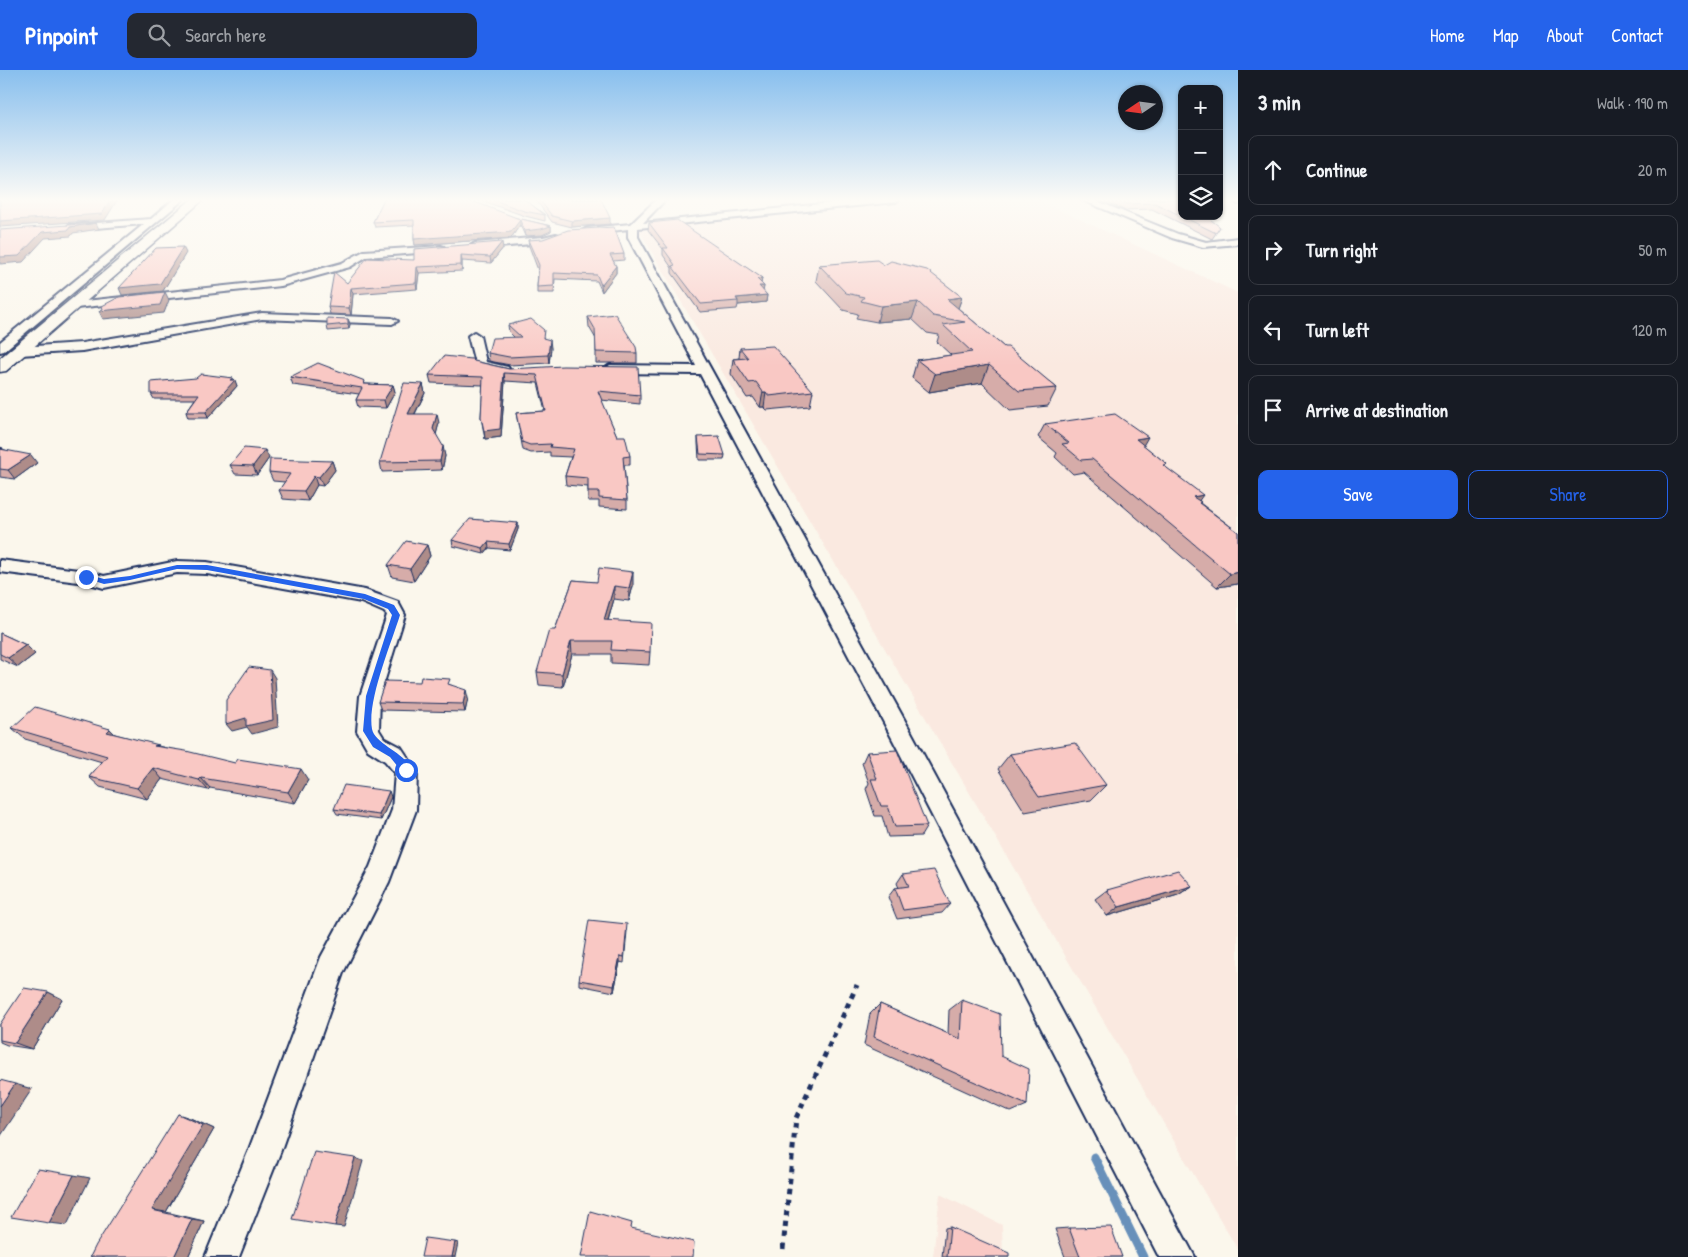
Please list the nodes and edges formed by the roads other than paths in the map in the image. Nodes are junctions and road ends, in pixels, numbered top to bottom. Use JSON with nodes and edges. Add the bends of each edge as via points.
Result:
{"nodes":[{"id":1,"x":114,"y":254,"type":"edge"},
{"id":2,"x":135,"y":254,"type":"edge"},
{"id":3,"x":363,"y":254,"type":"edge"},
{"id":4,"x":642,"y":254,"type":"edge"},
{"id":5,"x":76,"y":305,"type":"junction"},
{"id":6,"x":392,"y":321,"type":"dead end"},
{"id":7,"x":474,"y":336,"type":"dead end"},
{"id":8,"x":0,"y":348,"type":"edge"},
{"id":9,"x":20,"y":351,"type":"junction"},
{"id":10,"x":0,"y":367,"type":"edge"},
{"id":11,"x":601,"y":368,"type":"edge"},
{"id":12,"x":519,"y":370,"type":"edge"},
{"id":13,"x":705,"y":370,"type":"junction"},
{"id":14,"x":0,"y":566,"type":"edge"},
{"id":15,"x":222,"y":1257,"type":"edge"},
{"id":16,"x":1178,"y":1257,"type":"edge"}],
"edges":[{"from":1,"to":8,"type":"street"},
{"from":2,"to":5,"type":"highway"},
{"from":3,"to":5,"type":"street","via":[[346,264],[281,283]]},
{"from":4,"to":13,"type":"street"},
{"from":5,"to":9,"type":"highway"},
{"from":6,"to":9,"type":"street","via":[[262,316],[82,347]]},
{"from":7,"to":12,"type":"street","via":[[480,364]]},
{"from":9,"to":10,"type":"highway"},
{"from":11,"to":13,"type":"street"},
{"from":13,"to":16,"type":"street"},
{"from":14,"to":15,"type":"street","via":[[104,582],[177,567],[207,568],[365,596],[391,607],[396,615],[370,696],[368,731],[376,744],[393,754],[406,770],[404,810],[380,873],[331,967],[264,1153]]}]}
